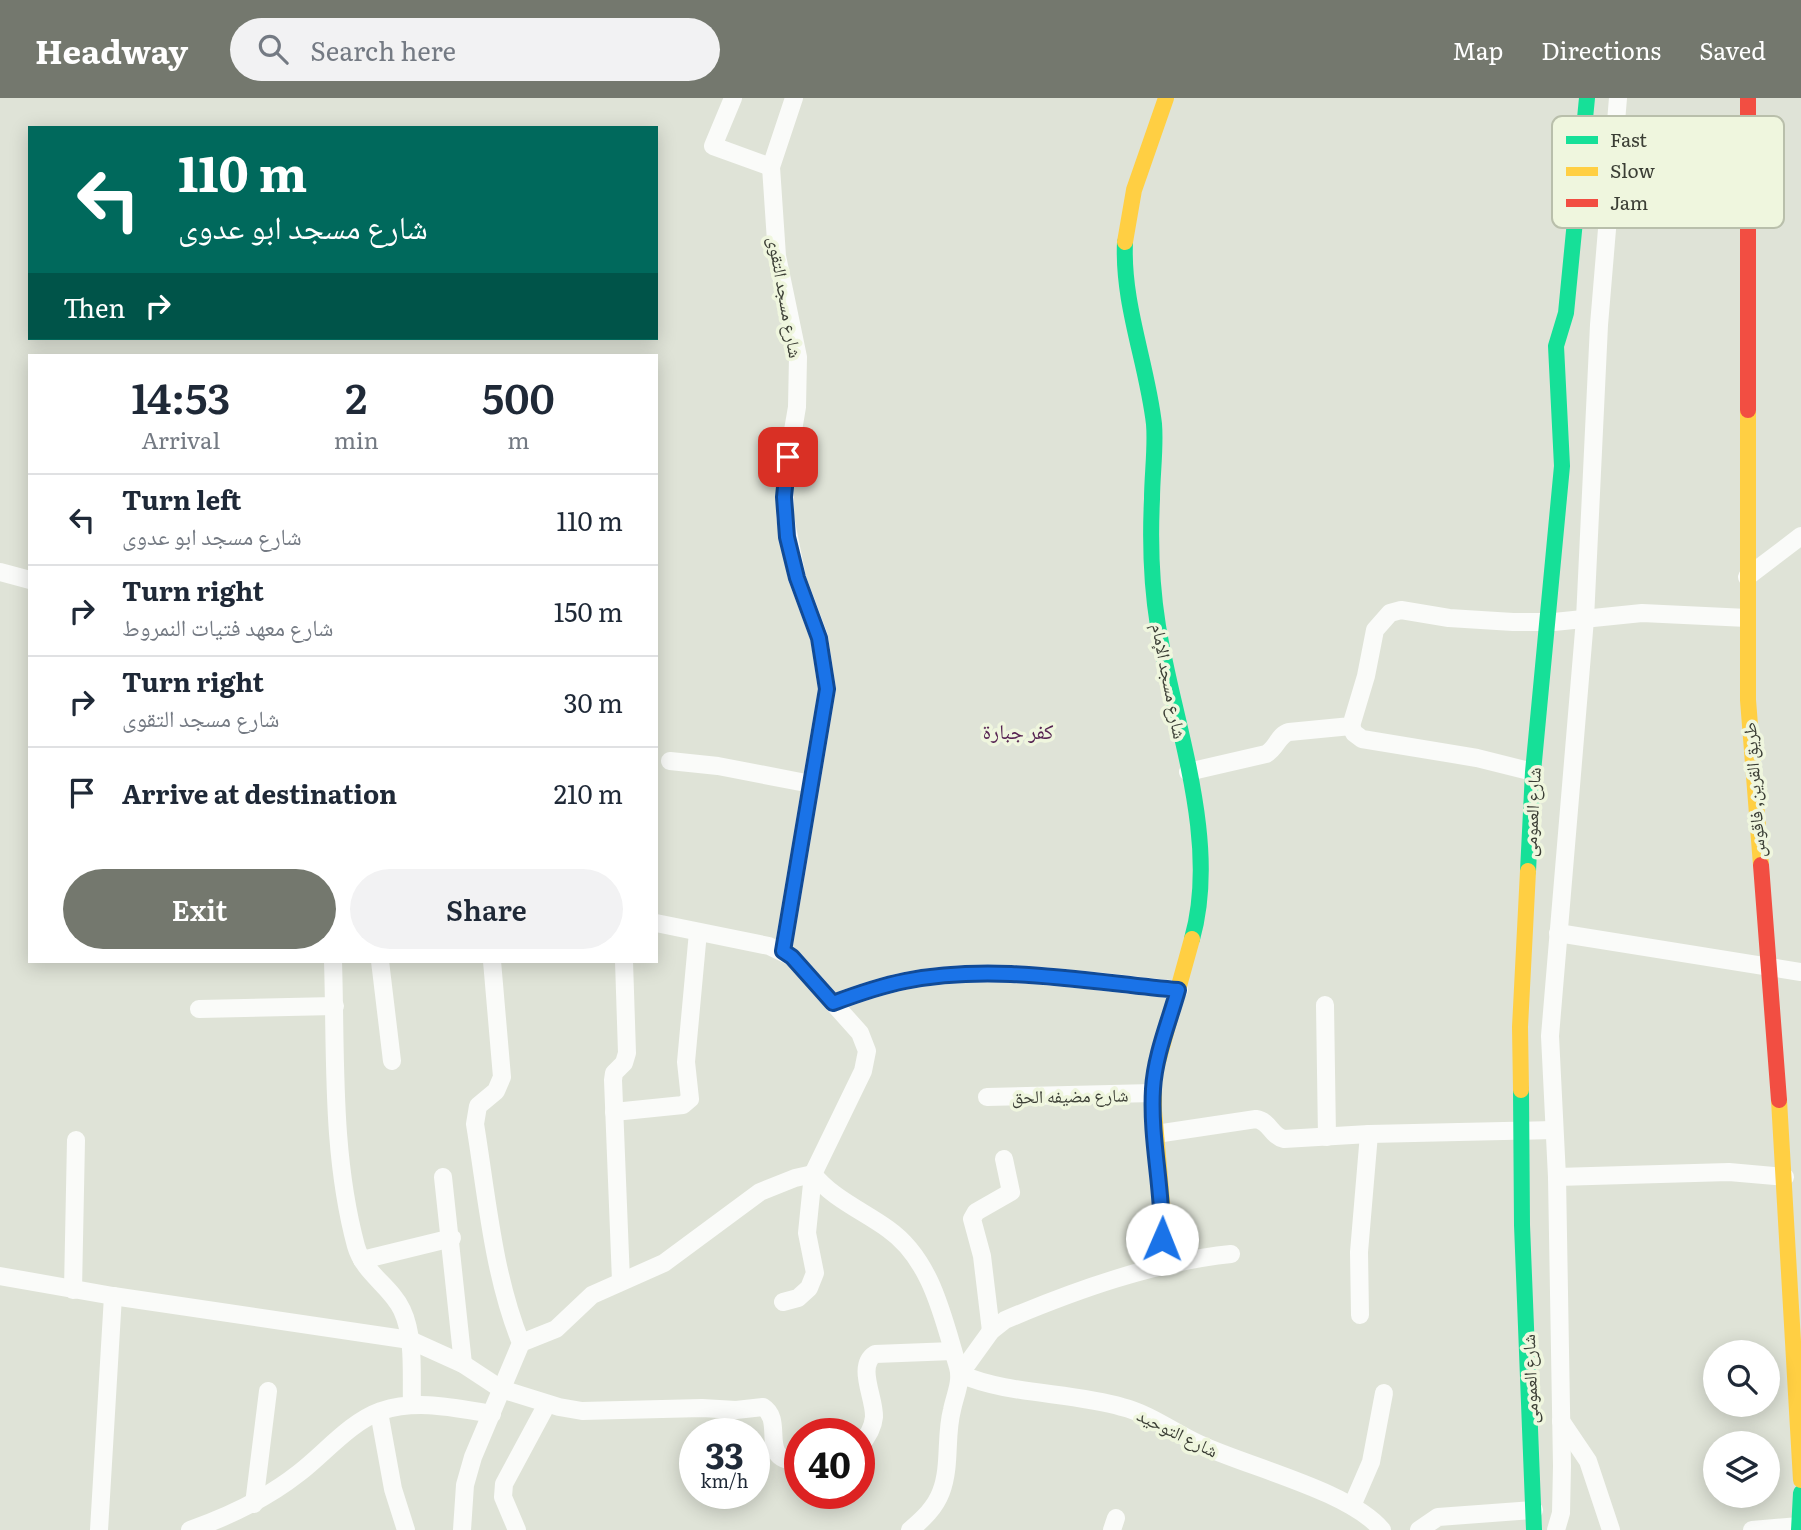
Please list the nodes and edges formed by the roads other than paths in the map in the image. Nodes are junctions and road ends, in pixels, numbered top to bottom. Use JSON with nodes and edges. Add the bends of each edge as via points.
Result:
{"nodes":[{"id":1,"x":733,"y":98,"type":"edge"},
{"id":2,"x":794,"y":98,"type":"edge"},
{"id":3,"x":1166,"y":98,"type":"edge"},
{"id":4,"x":1587,"y":98,"type":"edge"},
{"id":5,"x":1618,"y":98,"type":"edge"},
{"id":6,"x":1748,"y":98,"type":"edge"},
{"id":7,"x":1585,"y":116,"type":"edge"},
{"id":8,"x":1616,"y":116,"type":"edge"},
{"id":9,"x":1748,"y":116,"type":"edge"},
{"id":10,"x":771,"y":167,"type":"junction"},
{"id":11,"x":1574,"y":228,"type":"edge"},
{"id":12,"x":1607,"y":228,"type":"edge"},
{"id":13,"x":1748,"y":228,"type":"edge"},
{"id":14,"x":1801,"y":536,"type":"edge"},
{"id":15,"x":0,"y":572,"type":"edge"},
{"id":16,"x":1747,"y":577,"type":"junction"},
{"id":17,"x":28,"y":579,"type":"edge"},
{"id":18,"x":1747,"y":618,"type":"junction"},
{"id":19,"x":1582,"y":620,"type":"junction"},
{"id":20,"x":1550,"y":622,"type":"junction"},
{"id":21,"x":1351,"y":726,"type":"junction"},
{"id":22,"x":670,"y":761,"type":"dead end"},
{"id":23,"x":1188,"y":772,"type":"junction"},
{"id":24,"x":1533,"y":772,"type":"junction"},
{"id":25,"x":811,"y":784,"type":"junction"},
{"id":26,"x":658,"y":923,"type":"edge"},
{"id":27,"x":698,"y":932,"type":"junction"},
{"id":28,"x":1558,"y":933,"type":"junction"},
{"id":29,"x":783,"y":951,"type":"junction"},
{"id":30,"x":334,"y":963,"type":"edge"},
{"id":31,"x":380,"y":963,"type":"edge"},
{"id":32,"x":492,"y":963,"type":"edge"},
{"id":33,"x":624,"y":963,"type":"edge"},
{"id":34,"x":1767,"y":968,"type":"junction"},
{"id":35,"x":1801,"y":972,"type":"edge"},
{"id":36,"x":1178,"y":990,"type":"junction"},
{"id":37,"x":833,"y":1003,"type":"junction"},
{"id":38,"x":1325,"y":1005,"type":"dead end"},
{"id":39,"x":335,"y":1006,"type":"junction"},
{"id":40,"x":199,"y":1009,"type":"dead end"},
{"id":41,"x":391,"y":1061,"type":"dead end"},
{"id":42,"x":1153,"y":1093,"type":"junction"},
{"id":43,"x":987,"y":1097,"type":"dead end"},
{"id":44,"x":614,"y":1112,"type":"junction"},
{"id":45,"x":1521,"y":1130,"type":"junction"},
{"id":46,"x":1555,"y":1130,"type":"junction"},
{"id":47,"x":1156,"y":1134,"type":"junction"},
{"id":48,"x":1369,"y":1134,"type":"junction"},
{"id":49,"x":1327,"y":1137,"type":"junction"},
{"id":50,"x":76,"y":1140,"type":"dead end"},
{"id":51,"x":1004,"y":1159,"type":"dead end"},
{"id":52,"x":813,"y":1174,"type":"junction"},
{"id":53,"x":443,"y":1177,"type":"dead end"},
{"id":54,"x":1556,"y":1177,"type":"junction"},
{"id":55,"x":1785,"y":1177,"type":"junction"},
{"id":56,"x":452,"y":1238,"type":"junction"},
{"id":57,"x":1231,"y":1254,"type":"dead end"},
{"id":58,"x":362,"y":1260,"type":"junction"},
{"id":59,"x":1161,"y":1266,"type":"junction"},
{"id":60,"x":0,"y":1276,"type":"edge"},
{"id":61,"x":621,"y":1282,"type":"junction"},
{"id":62,"x":73,"y":1290,"type":"junction"},
{"id":63,"x":113,"y":1296,"type":"junction"},
{"id":64,"x":783,"y":1302,"type":"dead end"},
{"id":65,"x":1360,"y":1315,"type":"dead end"},
{"id":66,"x":991,"y":1331,"type":"junction"},
{"id":67,"x":410,"y":1340,"type":"junction"},
{"id":68,"x":521,"y":1343,"type":"junction"},
{"id":69,"x":953,"y":1351,"type":"junction"},
{"id":70,"x":463,"y":1364,"type":"junction"},
{"id":71,"x":960,"y":1374,"type":"junction"},
{"id":72,"x":501,"y":1389,"type":"junction"},
{"id":73,"x":268,"y":1391,"type":"dead end"},
{"id":74,"x":1384,"y":1393,"type":"dead end"},
{"id":75,"x":547,"y":1404,"type":"junction"},
{"id":76,"x":412,"y":1405,"type":"junction"},
{"id":77,"x":379,"y":1412,"type":"junction"},
{"id":78,"x":492,"y":1414,"type":"junction"},
{"id":79,"x":873,"y":1418,"type":"edge"},
{"id":80,"x":1561,"y":1421,"type":"junction"},
{"id":81,"x":784,"y":1460,"type":"edge"},
{"id":82,"x":1801,"y":1480,"type":"edge"},
{"id":83,"x":1801,"y":1493,"type":"edge"},
{"id":84,"x":254,"y":1504,"type":"junction"},
{"id":85,"x":1352,"y":1506,"type":"junction"},
{"id":86,"x":1534,"y":1510,"type":"junction"},
{"id":87,"x":1799,"y":1528,"type":"edge"},
{"id":88,"x":99,"y":1530,"type":"edge"},
{"id":89,"x":190,"y":1530,"type":"edge"},
{"id":90,"x":407,"y":1530,"type":"edge"},
{"id":91,"x":463,"y":1530,"type":"edge"},
{"id":92,"x":517,"y":1530,"type":"edge"},
{"id":93,"x":910,"y":1530,"type":"edge"},
{"id":94,"x":1382,"y":1530,"type":"edge"},
{"id":95,"x":1419,"y":1530,"type":"edge"},
{"id":96,"x":1534,"y":1530,"type":"edge"},
{"id":97,"x":1556,"y":1530,"type":"edge"},
{"id":98,"x":1611,"y":1530,"type":"edge"},
{"id":99,"x":1752,"y":1530,"type":"edge"}],
"edges":[{"from":1,"to":10,"type":"street","via":[[713,146]]},
{"from":2,"to":10,"type":"street","name":"شارع مسجد التقوى"},
{"from":3,"to":23,"type":"street","name":"شارع مسجد الإمام","via":[[1141,171],[1123,262],[1154,426],[1150,547],[1159,637]]},
{"from":4,"to":7,"type":"street","name":"شارع العمومى"},
{"from":5,"to":8,"type":"street"},
{"from":6,"to":9,"type":"street","name":"طريق القرين, فاقوس"},
{"from":10,"to":25,"type":"street","name":"شارع مسجد التقوى","via":[[777,256],[798,357],[785,517],[797,578],[826,672],[825,706]]},
{"from":11,"to":20,"type":"street","name":"شارع العمومى","via":[[1567,303],[1556,346],[1562,466]]},
{"from":12,"to":19,"type":"street"},
{"from":13,"to":16,"type":"street","name":"طريق القرين, فاقوس"},
{"from":14,"to":16,"type":"street"},
{"from":15,"to":17,"type":"street"},
{"from":16,"to":18,"type":"street","name":"طريق القرين, فاقوس"},
{"from":18,"to":19,"type":"street","via":[[1642,613]]},
{"from":18,"to":34,"type":"street","name":"طريق القرين, فاقوس","via":[[1748,700]]},
{"from":19,"to":20,"type":"street"},
{"from":19,"to":28,"type":"street"},
{"from":20,"to":21,"type":"street","via":[[1486,621],[1401,610],[1390,613],[1375,630]]},
{"from":20,"to":24,"type":"street","name":"شارع العمومى"},
{"from":21,"to":23,"type":"street","via":[[1289,732],[1266,754]]},
{"from":21,"to":24,"type":"street","via":[[1362,738]]},
{"from":22,"to":25,"type":"street"},
{"from":23,"to":36,"type":"street","name":"شارع مسجد الإمام","via":[[1201,874],[1195,929]]},
{"from":24,"to":45,"type":"street","name":"شارع العمومى","via":[[1520,1027]]},
{"from":25,"to":29,"type":"street","name":"شارع مسجد التقوى"},
{"from":26,"to":27,"type":"street"},
{"from":27,"to":29,"type":"street"},
{"from":27,"to":44,"type":"street","via":[[686,1062],[690,1099],[683,1105]]},
{"from":28,"to":34,"type":"street"},
{"from":28,"to":46,"type":"street","via":[[1550,1036]]},
{"from":29,"to":37,"type":"street"},
{"from":30,"to":39,"type":"street"},
{"from":31,"to":41,"type":"street"},
{"from":32,"to":68,"type":"street","via":[[502,1077],[496,1091],[478,1105],[475,1124],[510,1319]]},
{"from":33,"to":44,"type":"street","via":[[627,1053],[614,1073]]},
{"from":34,"to":35,"type":"street"},
{"from":34,"to":55,"type":"street","name":"طريق القرين, فاقوس"},
{"from":36,"to":37,"type":"street","via":[[978,973],[905,981]]},
{"from":36,"to":42,"type":"street","name":"شارع مسجد الإمام"},
{"from":37,"to":52,"type":"street","via":[[865,1042],[867,1061]]},
{"from":38,"to":49,"type":"street"},
{"from":39,"to":40,"type":"street"},
{"from":39,"to":58,"type":"street","via":[[340,1146]]},
{"from":42,"to":43,"type":"street","name":"شارع مضيفه الحق"},
{"from":42,"to":47,"type":"street","name":"شارع مسجد الإمام"},
{"from":44,"to":61,"type":"street"},
{"from":45,"to":46,"type":"street"},
{"from":45,"to":48,"type":"street"},
{"from":45,"to":86,"type":"street","name":"شارع العمومى"},
{"from":46,"to":54,"type":"street"},
{"from":47,"to":49,"type":"street","via":[[1256,1119],[1283,1139]]},
{"from":47,"to":59,"type":"street","name":"شارع مسجد الإمام","via":[[1163,1213]]},
{"from":48,"to":49,"type":"street"},
{"from":48,"to":65,"type":"street","via":[[1359,1252]]},
{"from":50,"to":62,"type":"street"},
{"from":51,"to":66,"type":"street","via":[[1011,1192],[972,1219],[982,1256]]},
{"from":52,"to":61,"type":"street","via":[[760,1192],[664,1263]]},
{"from":52,"to":64,"type":"street","via":[[807,1233],[815,1273],[798,1298]]},
{"from":52,"to":69,"type":"street","via":[[890,1230],[912,1252],[933,1291]]},
{"from":53,"to":56,"type":"street"},
{"from":54,"to":55,"type":"street","via":[[1729,1172]]},
{"from":54,"to":80,"type":"street"},
{"from":55,"to":82,"type":"street","name":"طريق القرين, فاقوس"},
{"from":56,"to":58,"type":"street"},
{"from":56,"to":70,"type":"street"},
{"from":57,"to":59,"type":"street"},
{"from":58,"to":67,"type":"street","via":[[402,1311]]},
{"from":59,"to":66,"type":"street","via":[[1019,1314]]},
{"from":60,"to":62,"type":"street"},
{"from":61,"to":68,"type":"street","via":[[586,1299],[556,1329]]},
{"from":62,"to":63,"type":"street"},
{"from":63,"to":67,"type":"street"},
{"from":63,"to":88,"type":"street"},
{"from":66,"to":71,"type":"street"},
{"from":67,"to":70,"type":"street"},
{"from":67,"to":76,"type":"street"},
{"from":68,"to":72,"type":"street"},
{"from":69,"to":71,"type":"street"},
{"from":69,"to":79,"type":"street","via":[[870,1357],[866,1367]]},
{"from":70,"to":72,"type":"street"},
{"from":71,"to":85,"type":"street","name":"شارع التوحيد","via":[[1131,1409],[1199,1444]]},
{"from":71,"to":93,"type":"street","via":[[941,1492],[926,1516]]},
{"from":72,"to":75,"type":"street"},
{"from":72,"to":78,"type":"street"},
{"from":73,"to":84,"type":"street"},
{"from":74,"to":85,"type":"street","via":[[1371,1462]]},
{"from":75,"to":81,"type":"street","via":[[582,1411],[763,1407],[769,1413],[777,1454]]},
{"from":75,"to":92,"type":"street","via":[[504,1484],[503,1497]]},
{"from":76,"to":77,"type":"street"},
{"from":76,"to":78,"type":"street"},
{"from":77,"to":84,"type":"street"},
{"from":77,"to":90,"type":"street","via":[[393,1489]]},
{"from":78,"to":91,"type":"street","via":[[466,1485]]},
{"from":80,"to":97,"type":"street","via":[[1562,1492]]},
{"from":80,"to":98,"type":"street","via":[[1588,1461]]},
{"from":83,"to":87,"type":"street"},
{"from":84,"to":89,"type":"street"},
{"from":85,"to":94,"type":"street","name":"شارع التوحيد"},
{"from":86,"to":95,"type":"street","via":[[1438,1517]]},
{"from":86,"to":96,"type":"street","name":"شارع العمومى"},
{"from":87,"to":99,"type":"street"}]}
